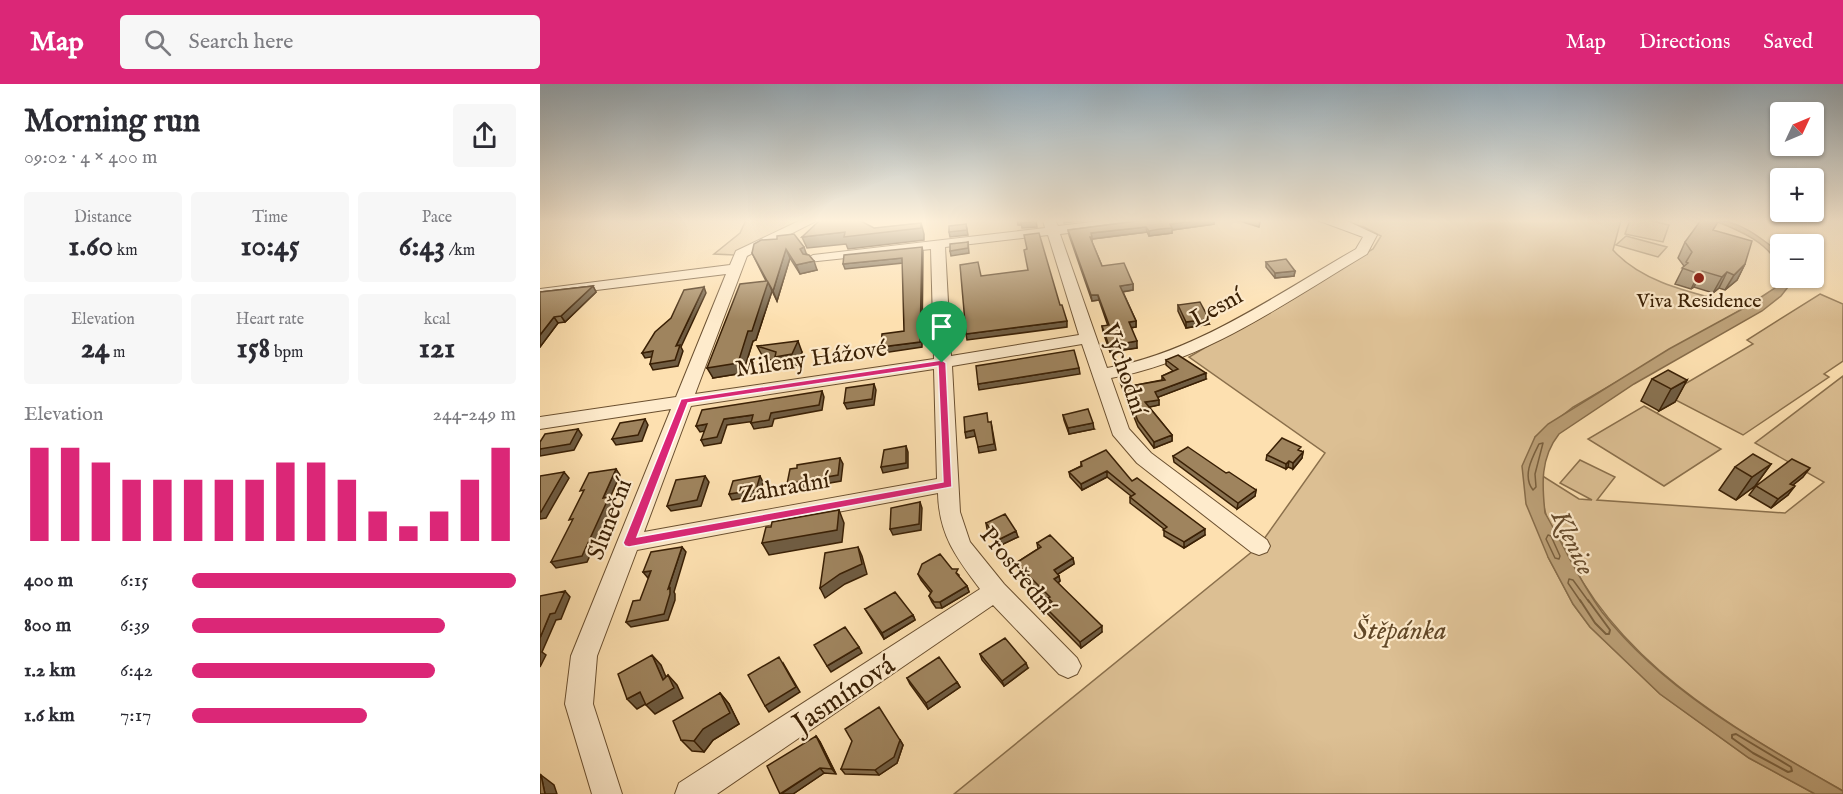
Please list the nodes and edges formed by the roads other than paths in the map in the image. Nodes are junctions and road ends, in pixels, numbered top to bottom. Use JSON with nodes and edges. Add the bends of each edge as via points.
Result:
{"nodes":[{"id":1,"x":743,"y":253,"type":"edge"},
{"id":2,"x":867,"y":253,"type":"edge"},
{"id":3,"x":938,"y":253,"type":"edge"},
{"id":4,"x":1060,"y":253,"type":"edge"},
{"id":5,"x":1358,"y":253,"type":"edge"},
{"id":6,"x":813,"y":260,"type":"edge"},
{"id":7,"x":734,"y":269,"type":"junction"},
{"id":8,"x":540,"y":293,"type":"edge"},
{"id":9,"x":1089,"y":338,"type":"junction"},
{"id":10,"x":942,"y":363,"type":"junction"},
{"id":11,"x":1101,"y":374,"type":"junction"},
{"id":12,"x":684,"y":401,"type":"junction"},
{"id":13,"x":540,"y":423,"type":"edge"},
{"id":14,"x":948,"y":484,"type":"junction"},
{"id":15,"x":629,"y":543,"type":"junction"},
{"id":16,"x":1259,"y":546,"type":"dead end"},
{"id":17,"x":995,"y":591,"type":"junction"},
{"id":18,"x":1068,"y":666,"type":"dead end"},
{"id":19,"x":607,"y":794,"type":"edge"},
{"id":20,"x":690,"y":794,"type":"edge"}],
"edges":[{"from":1,"to":7,"type":"street"},
{"from":2,"to":6,"type":"street"},
{"from":3,"to":10,"type":"street","name":"Prostřední"},
{"from":4,"to":9,"type":"street","name":"Východní"},
{"from":5,"to":11,"type":"street","name":"Lesní","via":[[1203,343],[1142,367]]},
{"from":7,"to":8,"type":"street"},
{"from":7,"to":12,"type":"street","name":"Sluneční"},
{"from":9,"to":10,"type":"street","name":"Mileny Hážové"},
{"from":9,"to":11,"type":"street","name":"Východní"},
{"from":10,"to":12,"type":"street","name":"Mileny Hážové"},
{"from":10,"to":14,"type":"street","name":"Prostřední"},
{"from":11,"to":16,"type":"street","name":"Východní","via":[[1120,431],[1144,458]]},
{"from":12,"to":13,"type":"street","name":"Mileny Hážové"},
{"from":12,"to":15,"type":"street","name":"Sluneční"},
{"from":14,"to":15,"type":"street","name":"Zahradní"},
{"from":14,"to":17,"type":"street","name":"Prostřední","via":[[949,512],[960,545]]},
{"from":15,"to":19,"type":"street","name":"Sluneční","via":[[584,656],[579,704]]},
{"from":17,"to":18,"type":"street","name":"Prostřední"},
{"from":17,"to":20,"type":"street","name":"Jasmínová"}]}
